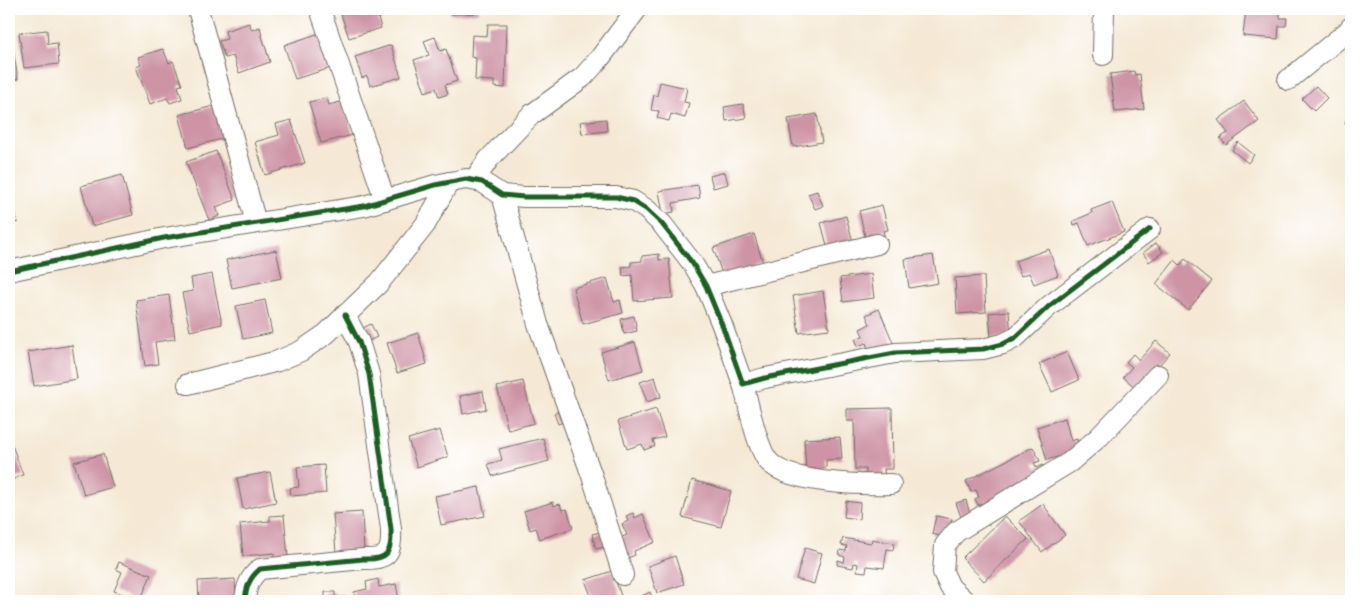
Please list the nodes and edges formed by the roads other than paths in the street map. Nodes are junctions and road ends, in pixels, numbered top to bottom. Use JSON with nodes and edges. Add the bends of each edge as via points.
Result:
{"nodes":[{"id":1,"x":198,"y":9,"type":"edge"},
{"id":2,"x":320,"y":9,"type":"edge"},
{"id":3,"x":637,"y":9,"type":"edge"},
{"id":4,"x":1104,"y":9,"type":"edge"},
{"id":5,"x":1351,"y":27,"type":"edge"},
{"id":6,"x":1103,"y":55,"type":"dead end"},
{"id":7,"x":1288,"y":80,"type":"dead end"},
{"id":8,"x":474,"y":180,"type":"junction"},
{"id":9,"x":449,"y":182,"type":"junction"},
{"id":10,"x":502,"y":195,"type":"junction"},
{"id":11,"x":385,"y":200,"type":"junction"},
{"id":12,"x":256,"y":223,"type":"junction"},
{"id":13,"x":1150,"y":229,"type":"dead end"},
{"id":14,"x":877,"y":244,"type":"dead end"},
{"id":15,"x":9,"y":271,"type":"edge"},
{"id":16,"x":706,"y":286,"type":"junction"},
{"id":17,"x":345,"y":315,"type":"junction"},
{"id":18,"x":1158,"y":374,"type":"dead end"},
{"id":19,"x":188,"y":384,"type":"dead end"},
{"id":20,"x":743,"y":384,"type":"junction"},
{"id":21,"x":891,"y":484,"type":"dead end"},
{"id":22,"x":623,"y":574,"type":"dead end"},
{"id":23,"x":245,"y":601,"type":"edge"},
{"id":24,"x":965,"y":601,"type":"edge"}],
"edges":[{"from":1,"to":12,"type":"street"},
{"from":2,"to":11,"type":"street"},
{"from":3,"to":8,"type":"street","via":[[583,77],[525,121]]},
{"from":4,"to":6,"type":"street"},
{"from":5,"to":7,"type":"street"},
{"from":8,"to":9,"type":"street","via":[[466,178]]},
{"from":8,"to":10,"type":"street"},
{"from":9,"to":11,"type":"street"},
{"from":9,"to":17,"type":"street","via":[[415,239],[380,283]]},
{"from":10,"to":16,"type":"street","via":[[596,196],[632,201],[662,224]]},
{"from":10,"to":22,"type":"street","via":[[538,324]]},
{"from":11,"to":12,"type":"street"},
{"from":12,"to":15,"type":"street","via":[[164,238]]},
{"from":13,"to":20,"type":"street","via":[[1048,307],[1015,338],[1003,344],[982,349],[895,353]]},
{"from":14,"to":16,"type":"street"},
{"from":16,"to":20,"type":"street"},
{"from":17,"to":19,"type":"street","via":[[302,351],[278,361]]},
{"from":17,"to":23,"type":"street","via":[[359,342],[369,374],[392,542],[387,554],[378,560],[260,569],[252,575]]},
{"from":18,"to":24,"type":"street","via":[[1099,437],[1070,462],[956,532],[945,545],[943,572],[950,587]]},
{"from":20,"to":21,"type":"street","via":[[765,458],[773,467],[832,483]]}]}
